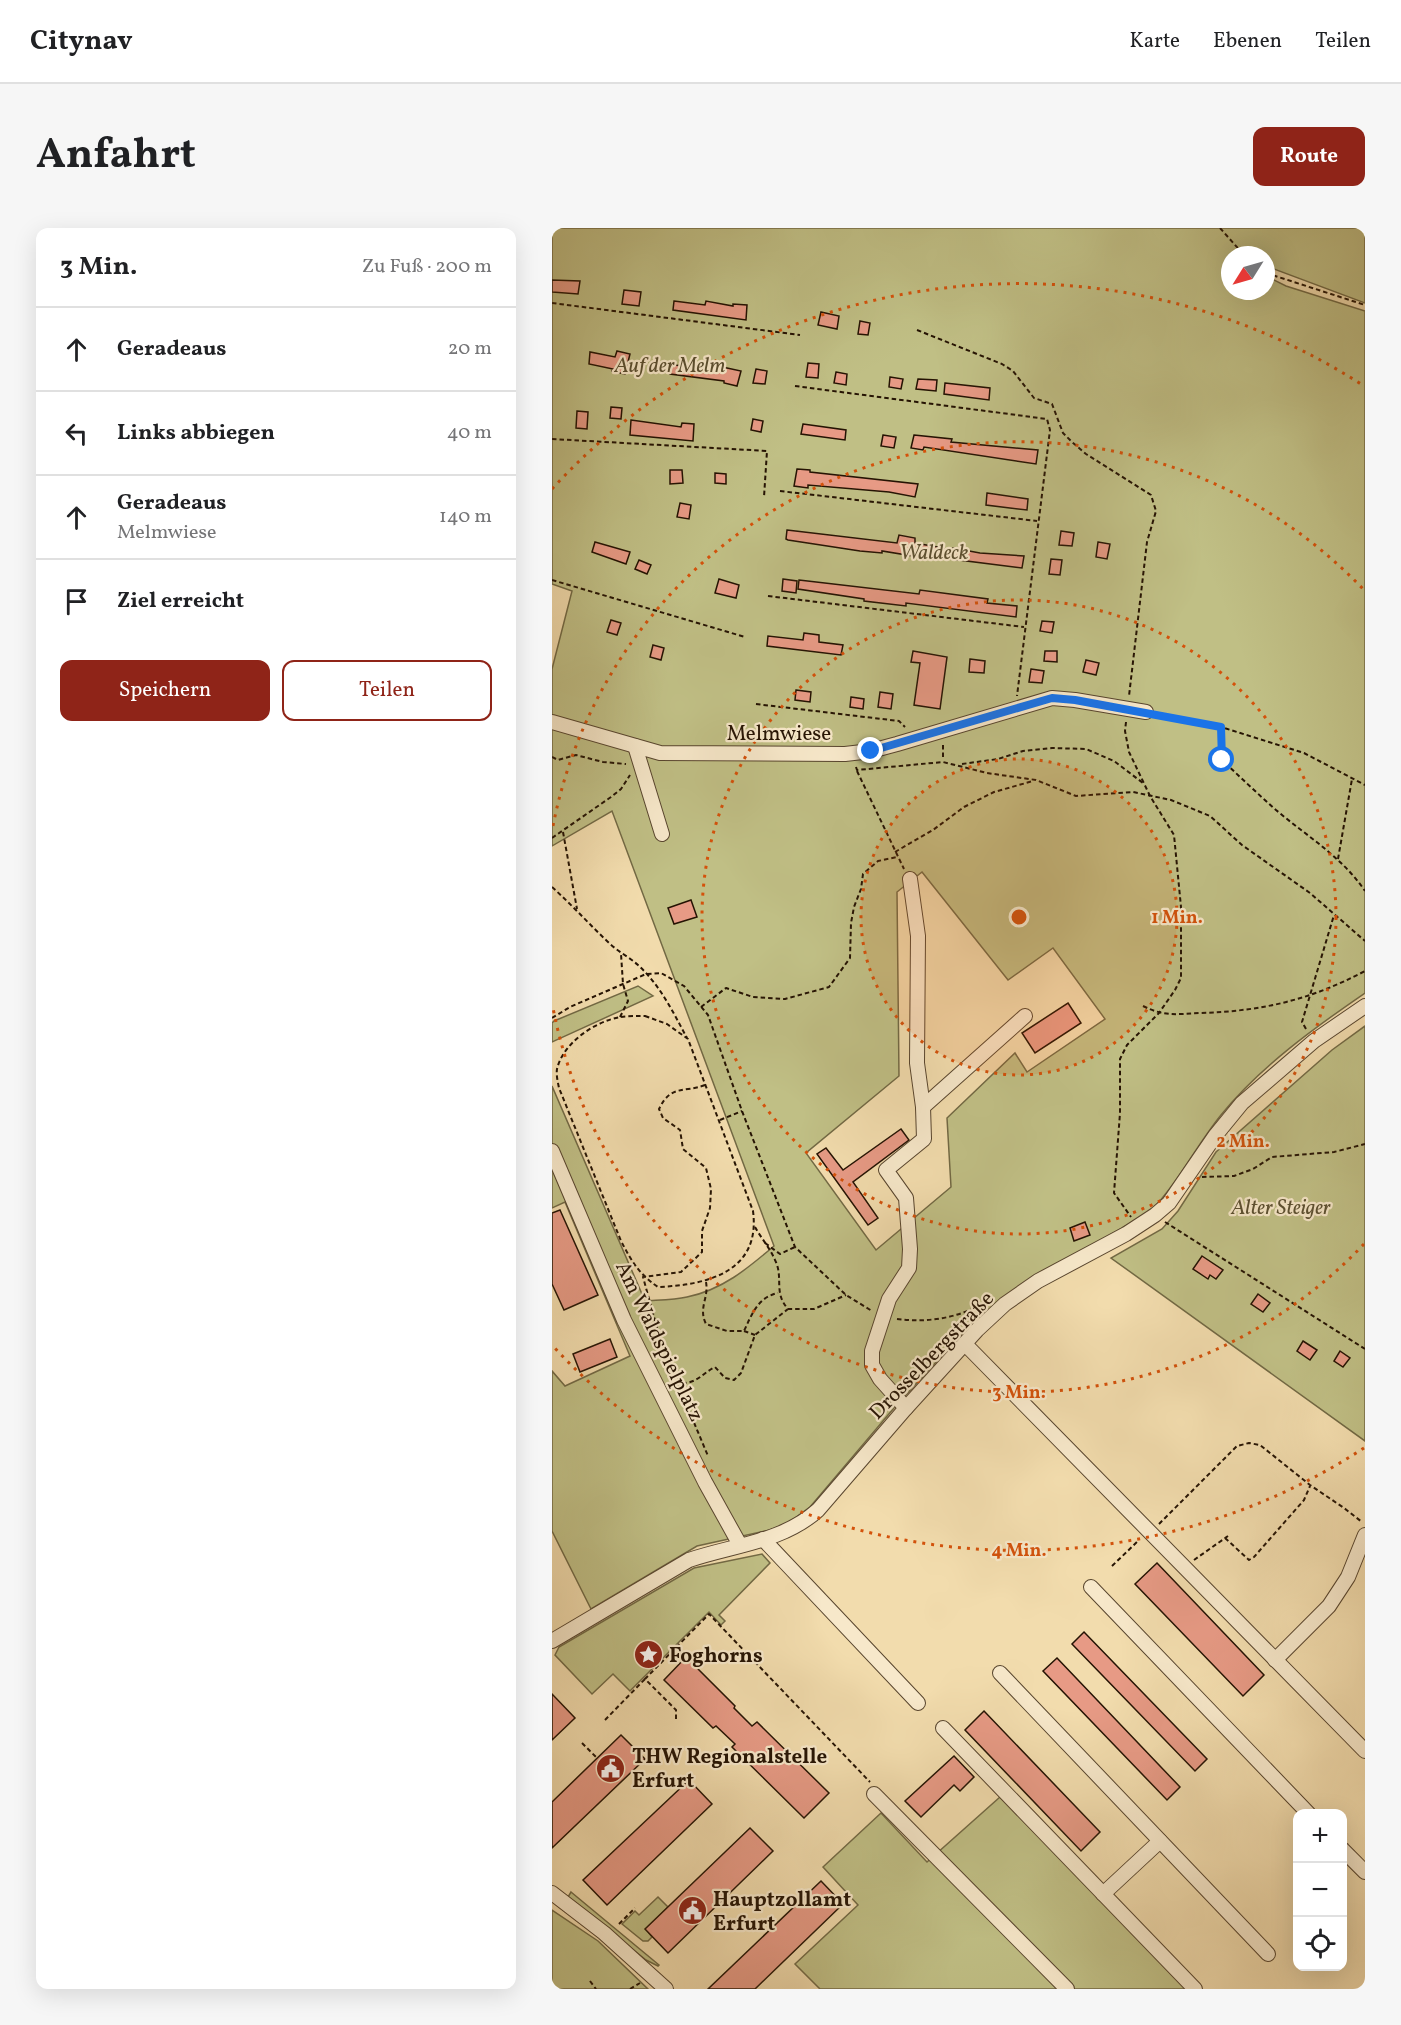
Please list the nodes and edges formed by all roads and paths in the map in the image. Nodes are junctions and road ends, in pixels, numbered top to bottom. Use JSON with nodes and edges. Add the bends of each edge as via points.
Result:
{"nodes":[{"id":1,"x":1220,"y":228,"type":"edge"},
{"id":2,"x":1236,"y":246,"type":"edge"},
{"id":3,"x":1275,"y":276,"type":"edge"},
{"id":4,"x":552,"y":303,"type":"edge"},
{"id":5,"x":1365,"y":305,"type":"edge"},
{"id":6,"x":917,"y":330,"type":"dead end"},
{"id":7,"x":800,"y":335,"type":"dead end"},
{"id":8,"x":795,"y":386,"type":"dead end"},
{"id":9,"x":552,"y":439,"type":"edge"},
{"id":10,"x":780,"y":491,"type":"dead end"},
{"id":11,"x":764,"y":496,"type":"dead end"},
{"id":12,"x":1038,"y":521,"type":"junction"},
{"id":13,"x":552,"y":580,"type":"edge"},
{"id":14,"x":768,"y":596,"type":"dead end"},
{"id":15,"x":1024,"y":627,"type":"junction"},
{"id":16,"x":745,"y":637,"type":"dead end"},
{"id":17,"x":756,"y":704,"type":"dead end"},
{"id":18,"x":1016,"y":708,"type":"junction"},
{"id":19,"x":1127,"y":710,"type":"junction"},
{"id":20,"x":1146,"y":712,"type":"joint"},
{"id":21,"x":552,"y":722,"type":"edge"},
{"id":22,"x":905,"y":727,"type":"dead end"},
{"id":23,"x":1221,"y":727,"type":"junction"},
{"id":24,"x":943,"y":730,"type":"junction"},
{"id":25,"x":635,"y":746,"type":"junction"},
{"id":26,"x":552,"y":757,"type":"edge"},
{"id":27,"x":852,"y":760,"type":"junction"},
{"id":28,"x":943,"y":762,"type":"junction"},
{"id":29,"x":960,"y":765,"type":"junction"},
{"id":30,"x":857,"y":770,"type":"junction"},
{"id":31,"x":630,"y":776,"type":"dead end"},
{"id":32,"x":1352,"y":778,"type":"junction"},
{"id":33,"x":1036,"y":780,"type":"junction"},
{"id":34,"x":1144,"y":784,"type":"junction"},
{"id":35,"x":1365,"y":785,"type":"edge"},
{"id":36,"x":1150,"y":796,"type":"junction"},
{"id":37,"x":563,"y":832,"type":"junction"},
{"id":38,"x":662,"y":834,"type":"dead end"},
{"id":39,"x":552,"y":838,"type":"edge"},
{"id":40,"x":895,"y":852,"type":"junction"},
{"id":41,"x":1338,"y":859,"type":"junction"},
{"id":42,"x":910,"y":879,"type":"dead end"},
{"id":43,"x":552,"y":887,"type":"edge"},
{"id":44,"x":1365,"y":891,"type":"edge"},
{"id":45,"x":577,"y":909,"type":"junction"},
{"id":46,"x":1334,"y":915,"type":"junction"},
{"id":47,"x":1365,"y":940,"type":"edge"},
{"id":48,"x":620,"y":952,"type":"junction"},
{"id":49,"x":1365,"y":971,"type":"edge"},
{"id":50,"x":646,"y":974,"type":"junction"},
{"id":51,"x":623,"y":984,"type":"junction"},
{"id":52,"x":1308,"y":997,"type":"junction"},
{"id":53,"x":1143,"y":1006,"type":"dead end"},
{"id":54,"x":1365,"y":1006,"type":"edge"},
{"id":55,"x":701,"y":1007,"type":"junction"},
{"id":56,"x":1159,"y":1013,"type":"junction"},
{"id":57,"x":1025,"y":1016,"type":"dead end"},
{"id":58,"x":620,"y":1017,"type":"junction"},
{"id":59,"x":552,"y":1018,"type":"edge"},
{"id":60,"x":687,"y":1039,"type":"junction"},
{"id":61,"x":1314,"y":1041,"type":"junction"},
{"id":62,"x":705,"y":1085,"type":"junction"},
{"id":63,"x":923,"y":1107,"type":"junction"},
{"id":64,"x":742,"y":1111,"type":"junction"},
{"id":65,"x":719,"y":1120,"type":"junction"},
{"id":66,"x":1365,"y":1144,"type":"edge"},
{"id":67,"x":552,"y":1151,"type":"edge"},
{"id":68,"x":1179,"y":1189,"type":"junction"},
{"id":69,"x":1155,"y":1215,"type":"junction"},
{"id":70,"x":755,"y":1227,"type":"junction"},
{"id":71,"x":1138,"y":1227,"type":"junction"},
{"id":72,"x":762,"y":1241,"type":"junction"},
{"id":73,"x":795,"y":1246,"type":"junction"},
{"id":74,"x":643,"y":1277,"type":"junction"},
{"id":75,"x":706,"y":1282,"type":"junction"},
{"id":76,"x":778,"y":1293,"type":"junction"},
{"id":77,"x":846,"y":1295,"type":"junction"},
{"id":78,"x":991,"y":1299,"type":"dead end"},
{"id":79,"x":788,"y":1309,"type":"junction"},
{"id":80,"x":883,"y":1317,"type":"junction"},
{"id":81,"x":744,"y":1330,"type":"junction"},
{"id":82,"x":755,"y":1335,"type":"junction"},
{"id":83,"x":965,"y":1344,"type":"junction"},
{"id":84,"x":1365,"y":1349,"type":"edge"},
{"id":85,"x":675,"y":1375,"type":"junction"},
{"id":86,"x":906,"y":1408,"type":"junction"},
{"id":87,"x":705,"y":1482,"type":"junction"},
{"id":88,"x":1310,"y":1485,"type":"junction"},
{"id":89,"x":1365,"y":1524,"type":"edge"},
{"id":90,"x":1148,"y":1531,"type":"junction"},
{"id":91,"x":1365,"y":1535,"type":"edge"},
{"id":92,"x":763,"y":1539,"type":"junction"},
{"id":93,"x":740,"y":1545,"type":"junction"},
{"id":94,"x":1112,"y":1566,"type":"dead end"},
{"id":95,"x":1183,"y":1567,"type":"junction"},
{"id":96,"x":1091,"y":1587,"type":"dead end"},
{"id":97,"x":552,"y":1641,"type":"edge"},
{"id":98,"x":1275,"y":1660,"type":"junction"},
{"id":99,"x":1000,"y":1673,"type":"dead end"},
{"id":100,"x":645,"y":1679,"type":"junction"},
{"id":101,"x":918,"y":1703,"type":"dead end"},
{"id":102,"x":676,"y":1719,"type":"dead end"},
{"id":103,"x":605,"y":1720,"type":"dead end"},
{"id":104,"x":943,"y":1728,"type":"dead end"},
{"id":105,"x":582,"y":1743,"type":"dead end"},
{"id":106,"x":1365,"y":1751,"type":"edge"},
{"id":107,"x":597,"y":1758,"type":"dead end"},
{"id":108,"x":872,"y":1788,"type":"joint"},
{"id":109,"x":1304,"y":1809,"type":"edge"},
{"id":110,"x":1160,"y":1841,"type":"junction"},
{"id":111,"x":1347,"y":1854,"type":"edge"},
{"id":112,"x":1365,"y":1872,"type":"edge"},
{"id":113,"x":552,"y":1893,"type":"edge"},
{"id":114,"x":1104,"y":1894,"type":"junction"},
{"id":115,"x":635,"y":1908,"type":"dead end"},
{"id":116,"x":619,"y":1924,"type":"dead end"},
{"id":117,"x":1268,"y":1954,"type":"dead end"},
{"id":118,"x":590,"y":1981,"type":"dead end"},
{"id":119,"x":596,"y":1989,"type":"edge"},
{"id":120,"x":666,"y":1989,"type":"edge"},
{"id":121,"x":1066,"y":1989,"type":"edge"},
{"id":122,"x":1195,"y":1989,"type":"edge"}],
"edges":[{"from":1,"to":2,"type":"path"},
{"from":3,"to":5,"type":"path"},
{"from":4,"to":7,"type":"path"},
{"from":6,"to":19,"type":"path","via":[[1013,371],[1035,398],[1052,404],[1062,433],[1086,454],[1150,495],[1156,511],[1147,542]]},
{"from":8,"to":12,"type":"path","via":[[1047,419],[1050,430]]},
{"from":9,"to":11,"type":"path","via":[[767,451]]},
{"from":10,"to":12,"type":"path"},
{"from":12,"to":15,"type":"path"},
{"from":13,"to":16,"type":"path"},
{"from":14,"to":15,"type":"path"},
{"from":15,"to":18,"type":"path"},
{"from":17,"to":22,"type":"path","via":[[899,721]]},
{"from":18,"to":19,"type":"street","name":"Melmwiese","via":[[1052,698]]},
{"from":18,"to":24,"type":"street","name":"Melmwiese"},
{"from":19,"to":20,"type":"street","name":"Melmwiese"},
{"from":19,"to":34,"type":"path","via":[[1129,752]]},
{"from":20,"to":23,"type":"path"},
{"from":21,"to":25,"type":"street","name":"Melmwiese"},
{"from":23,"to":32,"type":"path","via":[[1304,753]]},
{"from":23,"to":41,"type":"path","via":[[1222,760]]},
{"from":24,"to":27,"type":"street","name":"Melmwiese"},
{"from":24,"to":28,"type":"path"},
{"from":25,"to":26,"type":"path","via":[[631,764],[576,755],[558,760]]},
{"from":25,"to":27,"type":"street","name":"Melmwiese","via":[[660,753]]},
{"from":25,"to":38,"type":"street"},
{"from":27,"to":30,"type":"path"},
{"from":27,"to":30,"type":"path"},
{"from":28,"to":29,"type":"path"},
{"from":28,"to":30,"type":"path"},
{"from":29,"to":33,"type":"path"},
{"from":29,"to":34,"type":"path","via":[[1023,751],[1086,749],[1114,761]]},
{"from":30,"to":40,"type":"path"},
{"from":31,"to":37,"type":"path","via":[[612,797]]},
{"from":32,"to":35,"type":"path"},
{"from":32,"to":41,"type":"path"},
{"from":33,"to":36,"type":"path","via":[[1076,796],[1133,792]]},
{"from":33,"to":40,"type":"path","via":[[974,802]]},
{"from":34,"to":36,"type":"path"},
{"from":36,"to":46,"type":"path","via":[[1210,816]]},
{"from":36,"to":56,"type":"path","via":[[1174,835],[1181,907],[1181,978]]},
{"from":37,"to":39,"type":"path"},
{"from":37,"to":45,"type":"path"},
{"from":40,"to":55,"type":"path","via":[[898,859],[878,861],[863,874],[851,923],[850,958],[829,987],[785,999],[753,997],[726,988]]},
{"from":41,"to":44,"type":"path"},
{"from":42,"to":63,"type":"street","via":[[918,936],[917,1063]]},
{"from":43,"to":45,"type":"path"},
{"from":45,"to":48,"type":"path"},
{"from":46,"to":47,"type":"path"},
{"from":46,"to":52,"type":"path"},
{"from":48,"to":50,"type":"path"},
{"from":48,"to":51,"type":"path"},
{"from":49,"to":52,"type":"path"},
{"from":50,"to":51,"type":"path"},
{"from":50,"to":55,"type":"path","via":[[661,973],[684,986]]},
{"from":50,"to":60,"type":"path"},
{"from":51,"to":58,"type":"path","via":[[628,1001]]},
{"from":51,"to":59,"type":"path","via":[[570,1006]]},
{"from":52,"to":56,"type":"path","via":[[1244,1011]]},
{"from":52,"to":61,"type":"path","via":[[1302,1022]]},
{"from":53,"to":56,"type":"path"},
{"from":54,"to":61,"type":"street","name":"Drosselbergstraße"},
{"from":55,"to":64,"type":"path","via":[[708,1015]]},
{"from":56,"to":71,"type":"path","via":[[1127,1045],[1120,1059],[1114,1193]]},
{"from":57,"to":63,"type":"street"},
{"from":58,"to":60,"type":"path","via":[[645,1016],[667,1024]]},
{"from":58,"to":74,"type":"path","via":[[591,1028],[573,1043],[557,1070],[559,1089],[621,1241]]},
{"from":60,"to":62,"type":"path"},
{"from":61,"to":68,"type":"street","name":"Drosselbergstraße","via":[[1242,1103]]},
{"from":62,"to":65,"type":"path"},
{"from":62,"to":74,"type":"path","via":[[678,1089],[659,1109],[663,1118],[680,1130],[683,1149],[706,1168],[711,1189],[702,1252],[681,1272]]},
{"from":63,"to":80,"type":"street","via":[[924,1139],[886,1170],[906,1198],[910,1249],[909,1268],[889,1299]]},
{"from":64,"to":65,"type":"path"},
{"from":64,"to":73,"type":"path"},
{"from":65,"to":70,"type":"path","via":[[744,1184]]},
{"from":66,"to":68,"type":"path","via":[[1334,1152],[1272,1157],[1234,1176],[1194,1178]]},
{"from":67,"to":87,"type":"street","name":"Am Waldspielplatz","via":[[624,1320]]},
{"from":68,"to":69,"type":"street","name":"Drosselbergstraße"},
{"from":69,"to":71,"type":"street","name":"Drosselbergstraße"},
{"from":69,"to":84,"type":"path"},
{"from":70,"to":72,"type":"path"},
{"from":70,"to":75,"type":"path","via":[[752,1244],[744,1255],[717,1278]]},
{"from":71,"to":83,"type":"street","name":"Drosselbergstraße","via":[[1038,1281],[1005,1304]]},
{"from":72,"to":73,"type":"path","via":[[780,1254]]},
{"from":72,"to":76,"type":"path","via":[[776,1261]]},
{"from":73,"to":77,"type":"path"},
{"from":74,"to":75,"type":"path","via":[[658,1287]]},
{"from":74,"to":85,"type":"path","via":[[662,1346]]},
{"from":75,"to":81,"type":"path","via":[[708,1291],[702,1307],[706,1324],[727,1331]]},
{"from":76,"to":79,"type":"path"},
{"from":76,"to":81,"type":"path","via":[[762,1300]]},
{"from":77,"to":79,"type":"path","via":[[814,1309]]},
{"from":77,"to":80,"type":"path"},
{"from":78,"to":80,"type":"path","via":[[969,1312],[944,1318],[921,1321]]},
{"from":79,"to":82,"type":"path"},
{"from":80,"to":86,"type":"street","via":[[872,1351],[872,1365]]},
{"from":81,"to":82,"type":"path"},
{"from":82,"to":85,"type":"path","via":[[741,1373],[734,1380],[725,1378],[715,1367],[692,1383],[683,1383]]},
{"from":83,"to":86,"type":"street","name":"Drosselbergstraße"},
{"from":83,"to":90,"type":"street"},
{"from":85,"to":87,"type":"path","via":[[708,1453]]},
{"from":86,"to":92,"type":"street","name":"Drosselbergstraße","via":[[806,1522]]},
{"from":87,"to":93,"type":"street","name":"Am Waldspielplatz"},
{"from":88,"to":89,"type":"path"},
{"from":88,"to":90,"type":"path","via":[[1260,1445],[1237,1446]]},
{"from":88,"to":95,"type":"path","via":[[1304,1500],[1254,1557],[1249,1560],[1227,1537]]},
{"from":90,"to":94,"type":"path"},
{"from":90,"to":95,"type":"street"},
{"from":91,"to":98,"type":"street","via":[[1348,1577],[1329,1606]]},
{"from":92,"to":93,"type":"street","name":"Drosselbergstraße"},
{"from":92,"to":101,"type":"street"},
{"from":93,"to":97,"type":"street","name":"Drosselbergstraße","via":[[689,1560]]},
{"from":95,"to":98,"type":"street"},
{"from":96,"to":109,"type":"street"},
{"from":98,"to":106,"type":"street"},
{"from":99,"to":110,"type":"street"},
{"from":100,"to":102,"type":"path","via":[[676,1710]]},
{"from":100,"to":103,"type":"path"},
{"from":100,"to":108,"type":"path","via":[[709,1614]]},
{"from":104,"to":114,"type":"street"},
{"from":105,"to":107,"type":"path"},
{"from":108,"to":121,"type":"street"},
{"from":110,"to":114,"type":"street"},
{"from":110,"to":117,"type":"street"},
{"from":111,"to":112,"type":"street"},
{"from":113,"to":120,"type":"street"},
{"from":114,"to":122,"type":"street"},
{"from":115,"to":116,"type":"path"},
{"from":118,"to":119,"type":"path"}]}
